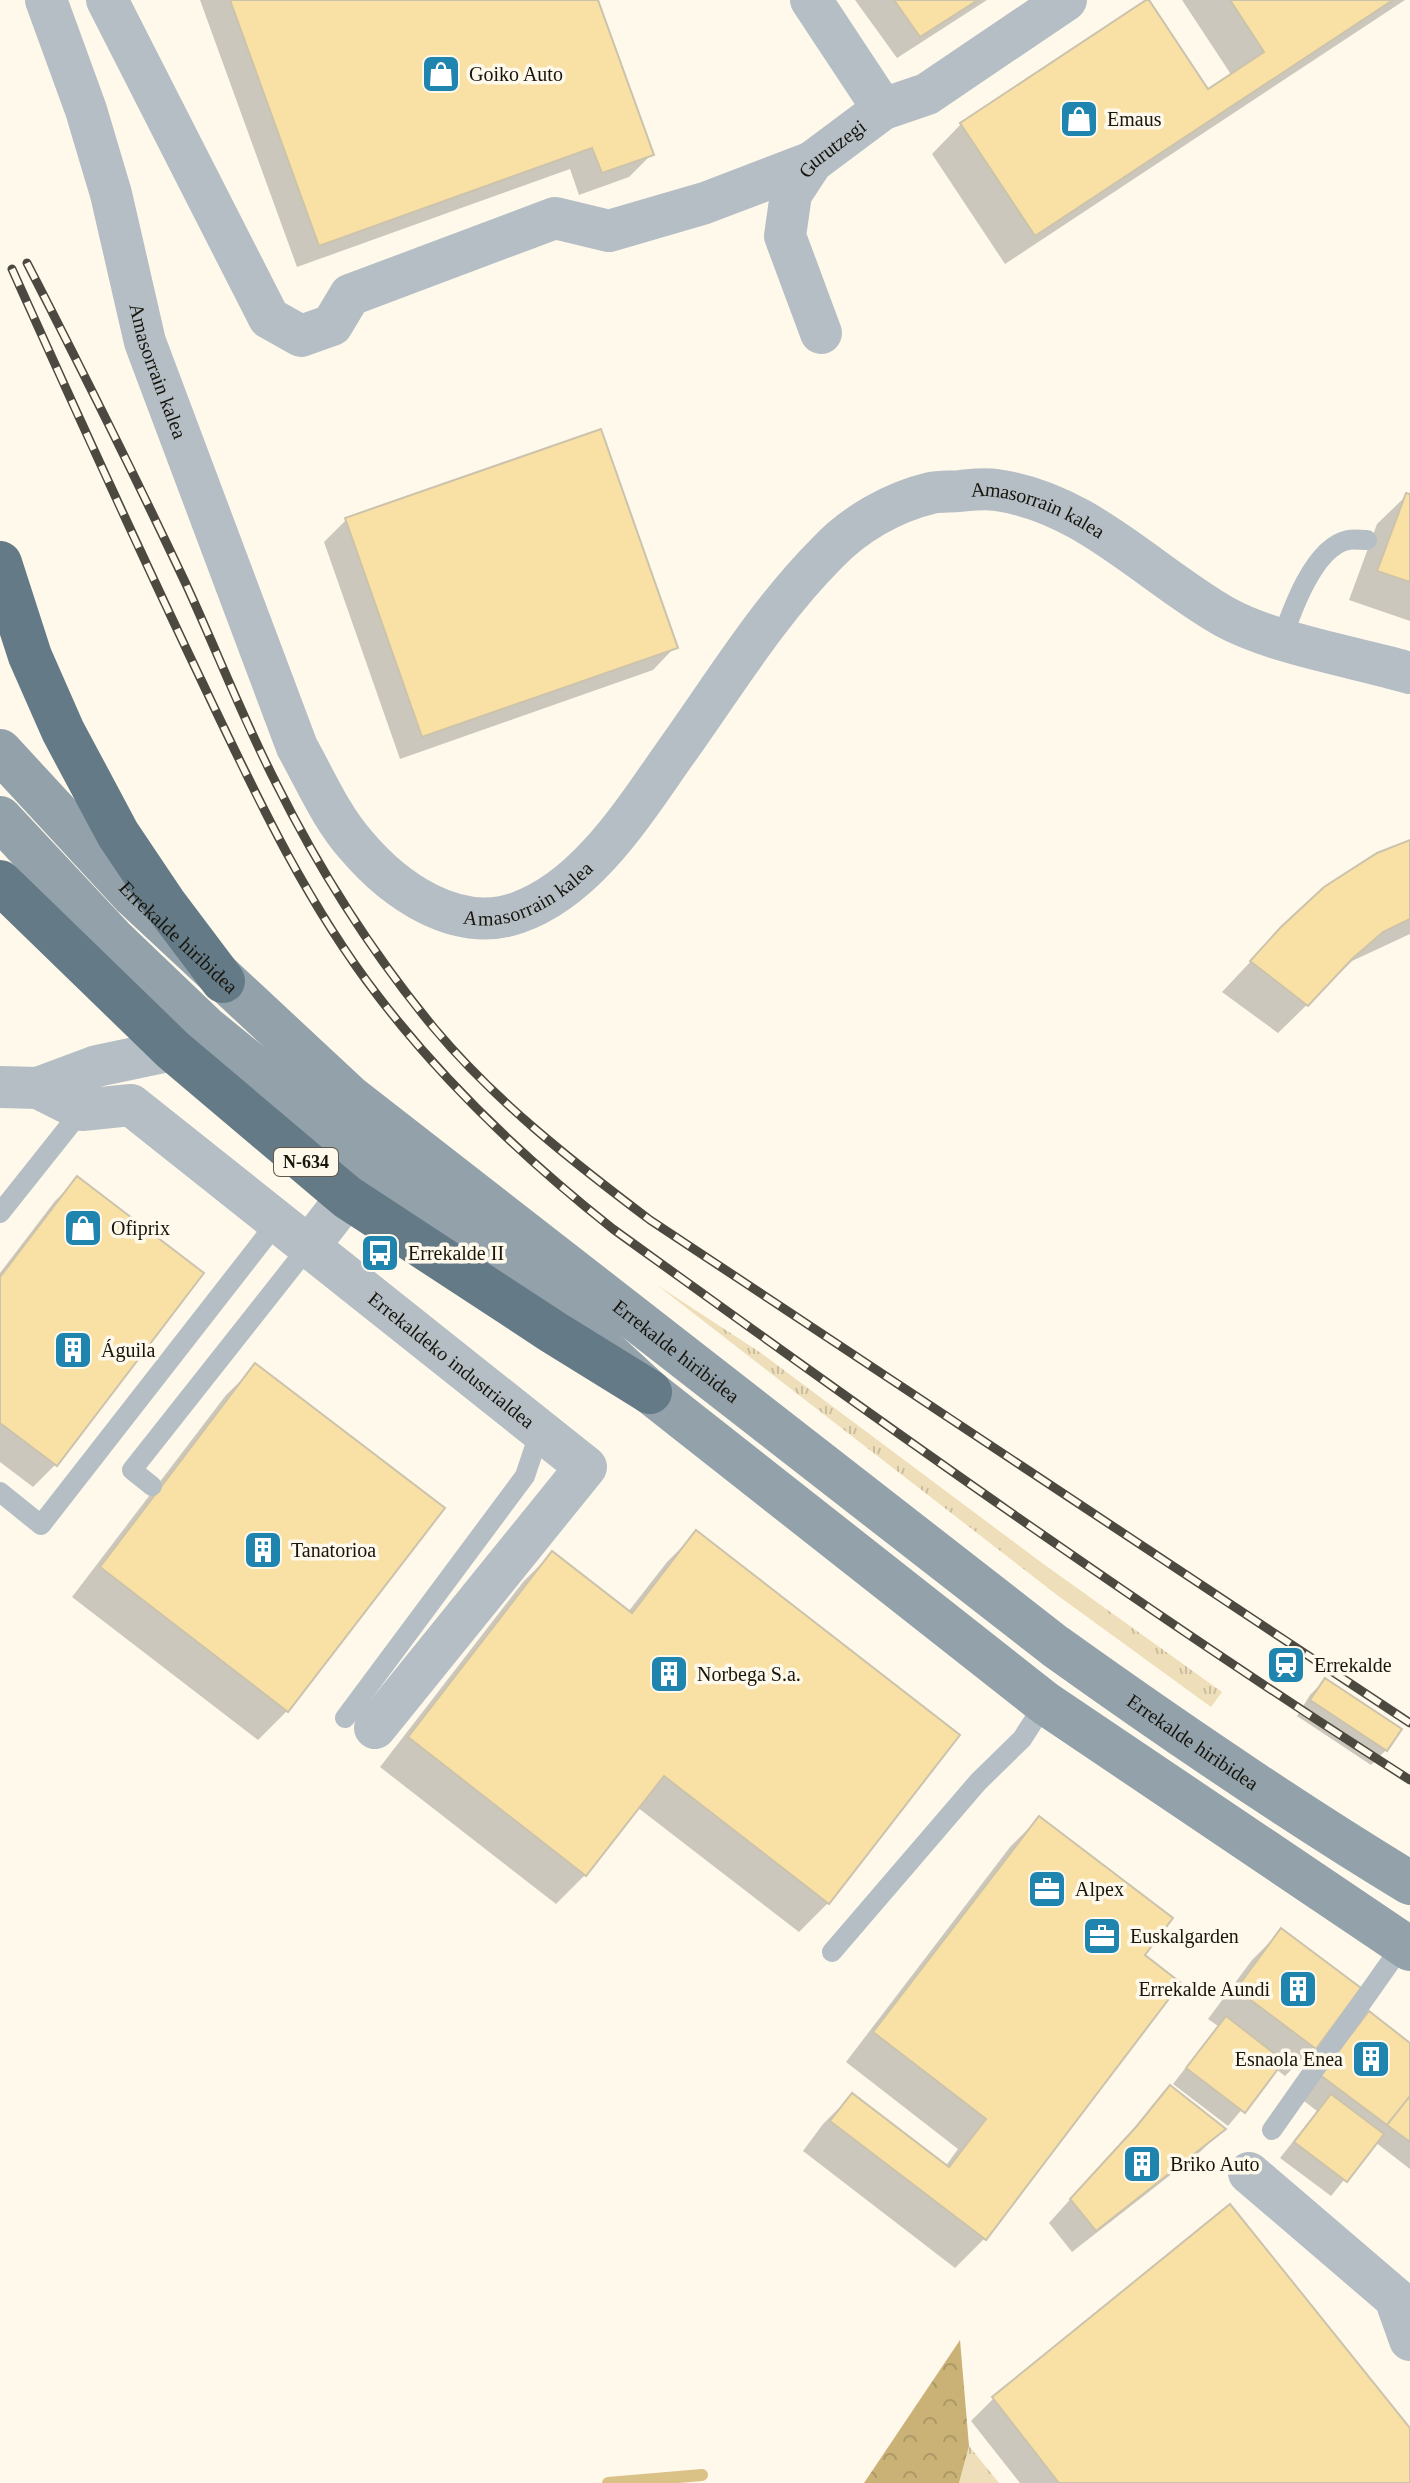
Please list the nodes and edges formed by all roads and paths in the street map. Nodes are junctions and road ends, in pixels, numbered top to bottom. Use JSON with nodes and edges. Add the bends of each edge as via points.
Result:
{"nodes":[{"id":1,"x":46,"y":0,"type":"edge"},
{"id":2,"x":107,"y":0,"type":"edge"},
{"id":3,"x":811,"y":0,"type":"edge"},
{"id":4,"x":1066,"y":0,"type":"edge"},
{"id":5,"x":883,"y":109,"type":"junction"},
{"id":6,"x":812,"y":162,"type":"junction"},
{"id":7,"x":821,"y":333,"type":"dead end"},
{"id":8,"x":1367,"y":540,"type":"dead end"},
{"id":9,"x":0,"y":563,"type":"edge"},
{"id":10,"x":1282,"y":639,"type":"junction"},
{"id":11,"x":1410,"y":673,"type":"edge"},
{"id":12,"x":0,"y":751,"type":"edge"},
{"id":13,"x":0,"y":818,"type":"edge"},
{"id":14,"x":0,"y":848,"type":"edge"},
{"id":15,"x":0,"y":882,"type":"edge"},
{"id":16,"x":223,"y":981,"type":"junction"},
{"id":17,"x":173,"y":1050,"type":"junction"},
{"id":18,"x":19,"y":1087,"type":"edge"},
{"id":19,"x":82,"y":1110,"type":"junction"},
{"id":20,"x":347,"y":1197,"type":"junction"},
{"id":21,"x":0,"y":1213,"type":"edge"},
{"id":22,"x":293,"y":1233,"type":"junction"},
{"id":23,"x":650,"y":1392,"type":"junction"},
{"id":24,"x":540,"y":1431,"type":"junction"},
{"id":25,"x":152,"y":1486,"type":"dead end"},
{"id":26,"x":0,"y":1492,"type":"edge"},
{"id":27,"x":1028,"y":1624,"type":"junction"},
{"id":28,"x":1045,"y":1703,"type":"junction"},
{"id":29,"x":360,"y":1723,"type":"joint"},
{"id":30,"x":1410,"y":1873,"type":"edge"},
{"id":31,"x":1410,"y":1883,"type":"edge"},
{"id":32,"x":1406,"y":1946,"type":"edge"},
{"id":33,"x":832,"y":1952,"type":"dead end"},
{"id":34,"x":1272,"y":2130,"type":"dead end"},
{"id":35,"x":1249,"y":2173,"type":"dead end"},
{"id":36,"x":1410,"y":2340,"type":"edge"}],
"edges":[{"from":1,"to":10,"type":"street","name":"Amasorrain kalea","via":[[111,194],[145,342],[297,747],[355,844],[398,887],[440,910],[480,920],[517,914],[576,876],[624,826],[783,601],[829,550],[875,514],[932,493],[993,489],[1044,501],[1094,527],[1227,618]]},
{"from":2,"to":6,"type":"street","via":[[269,318],[301,336],[332,325],[350,295],[555,218],[609,231],[705,203]]},
{"from":3,"to":5,"type":"street","name":"Gurutzegi"},
{"from":4,"to":5,"type":"street","name":"Gurutzegi","via":[[927,94]]},
{"from":5,"to":6,"type":"street","name":"Gurutzegi"},
{"from":6,"to":7,"type":"street","name":"Gurutzegi","via":[[791,194],[785,236]]},
{"from":8,"to":10,"type":"lane","via":[[1346,540],[1326,554],[1298,594]]},
{"from":9,"to":16,"type":"highway","via":[[30,656],[69,744],[118,834]]},
{"from":10,"to":11,"type":"street","name":"Amasorrain kalea"},
{"from":12,"to":16,"type":"main road","name":"Errekalde hiribidea","via":[[134,896]]},
{"from":13,"to":23,"type":"main road","via":[[115,941],[205,1027],[566,1315]]},
{"from":14,"to":17,"type":"street","via":[[102,956]]},
{"from":15,"to":17,"type":"highway","number":"N-634"},
{"from":16,"to":27,"type":"main road","name":"Errekalde hiribidea","via":[[350,1097]]},
{"from":17,"to":18,"type":"street"},
{"from":17,"to":20,"type":"highway","number":"N-634"},
{"from":18,"to":19,"type":"street"},
{"from":19,"to":21,"type":"lane"},
{"from":19,"to":22,"type":"street","name":"Errekaldeko industrialdea","via":[[131,1105]]},
{"from":20,"to":22,"type":"street"},
{"from":20,"to":23,"type":"highway","number":"N-634"},
{"from":22,"to":24,"type":"street","name":"Errekaldeko industrialdea"},
{"from":22,"to":25,"type":"lane","via":[[132,1470]]},
{"from":22,"to":26,"type":"lane","via":[[41,1525]]},
{"from":23,"to":28,"type":"main road"},
{"from":24,"to":29,"type":"lane","via":[[525,1476]]},
{"from":24,"to":29,"type":"street","name":"Errekaldeko industrialdea","via":[[586,1467]]},
{"from":27,"to":30,"type":"main road"},
{"from":27,"to":31,"type":"main road","name":"Errekalde hiribidea","via":[[1166,1726]]},
{"from":28,"to":32,"type":"main road"},
{"from":28,"to":33,"type":"lane","via":[[1022,1739],[978,1782]]},
{"from":32,"to":34,"type":"lane"},
{"from":35,"to":36,"type":"street","via":[[1395,2298]]}]}
